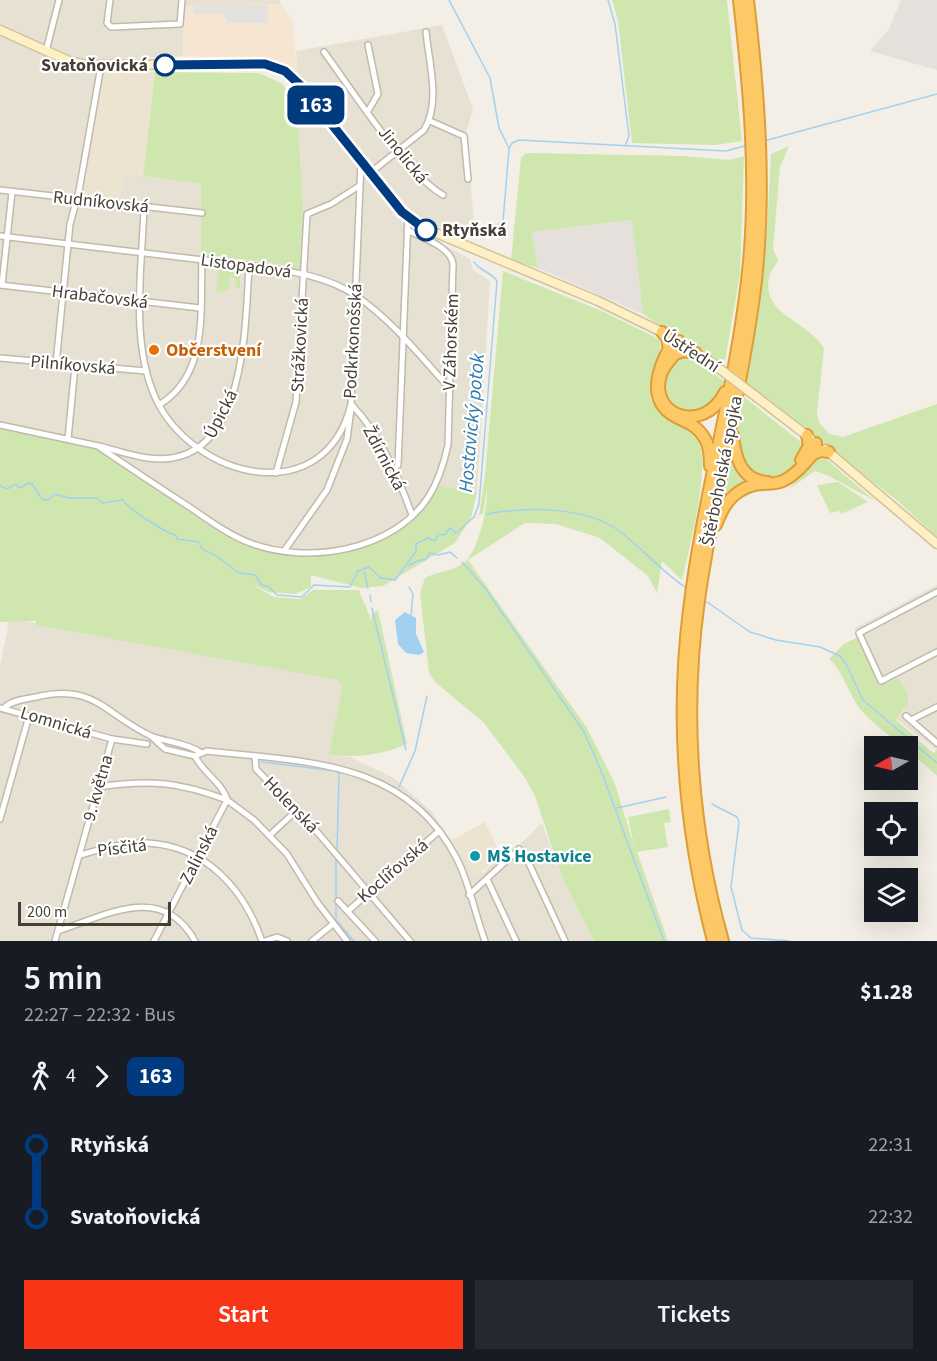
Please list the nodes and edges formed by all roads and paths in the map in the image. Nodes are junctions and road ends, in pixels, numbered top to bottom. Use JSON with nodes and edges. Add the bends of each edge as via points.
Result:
{"nodes":[{"id":1,"x":59,"y":0,"type":"edge"},
{"id":2,"x":110,"y":0,"type":"edge"},
{"id":3,"x":182,"y":0,"type":"edge"},
{"id":4,"x":739,"y":0,"type":"edge"},
{"id":5,"x":748,"y":0,"type":"edge"},
{"id":6,"x":0,"y":30,"type":"edge"},
{"id":7,"x":426,"y":32,"type":"dead end"},
{"id":8,"x":368,"y":45,"type":"dead end"},
{"id":9,"x":46,"y":51,"type":"junction"},
{"id":10,"x":324,"y":52,"type":"dead end"},
{"id":11,"x":100,"y":66,"type":"junction"},
{"id":12,"x":368,"y":111,"type":"junction"},
{"id":13,"x":430,"y":121,"type":"junction"},
{"id":14,"x":756,"y":136,"type":"junction"},
{"id":15,"x":399,"y":151,"type":"junction"},
{"id":16,"x":757,"y":151,"type":"junction"},
{"id":17,"x":361,"y":161,"type":"junction"},
{"id":18,"x":370,"y":173,"type":"junction"},
{"id":19,"x":468,"y":179,"type":"dead end"},
{"id":20,"x":359,"y":186,"type":"junction"},
{"id":21,"x":0,"y":190,"type":"edge"},
{"id":22,"x":12,"y":192,"type":"junction"},
{"id":23,"x":443,"y":195,"type":"dead end"},
{"id":24,"x":77,"y":199,"type":"junction"},
{"id":25,"x":144,"y":207,"type":"junction"},
{"id":26,"x":202,"y":213,"type":"dead end"},
{"id":27,"x":408,"y":218,"type":"junction"},
{"id":28,"x":407,"y":230,"type":"junction"},
{"id":29,"x":3,"y":236,"type":"edge"},
{"id":30,"x":68,"y":244,"type":"junction"},
{"id":31,"x":143,"y":252,"type":"junction"},
{"id":32,"x":202,"y":260,"type":"junction"},
{"id":33,"x":249,"y":266,"type":"junction"},
{"id":34,"x":304,"y":274,"type":"junction"},
{"id":35,"x":1,"y":285,"type":"edge"},
{"id":36,"x":63,"y":293,"type":"junction"},
{"id":37,"x":355,"y":295,"type":"junction"},
{"id":38,"x":141,"y":302,"type":"junction"},
{"id":39,"x":200,"y":308,"type":"junction"},
{"id":40,"x":662,"y":332,"type":"junction"},
{"id":41,"x":402,"y":336,"type":"junction"},
{"id":42,"x":679,"y":341,"type":"junction"},
{"id":43,"x":672,"y":352,"type":"junction"},
{"id":44,"x":696,"y":353,"type":"junction"},
{"id":45,"x":0,"y":358,"type":"edge"},
{"id":46,"x":56,"y":364,"type":"junction"},
{"id":47,"x":75,"y":366,"type":"junction"},
{"id":48,"x":733,"y":369,"type":"junction"},
{"id":49,"x":146,"y":371,"type":"junction"},
{"id":50,"x":450,"y":390,"type":"junction"},
{"id":51,"x":351,"y":404,"type":"junction"},
{"id":52,"x":159,"y":405,"type":"junction"},
{"id":53,"x":733,"y":414,"type":"junction"},
{"id":54,"x":0,"y":425,"type":"edge"},
{"id":55,"x":807,"y":435,"type":"joint"},
{"id":56,"x":68,"y":439,"type":"junction"},
{"id":57,"x":99,"y":447,"type":"junction"},
{"id":58,"x":196,"y":448,"type":"junction"},
{"id":59,"x":812,"y":448,"type":"junction"},
{"id":60,"x":829,"y":452,"type":"joint"},
{"id":61,"x":394,"y":470,"type":"junction"},
{"id":62,"x":276,"y":473,"type":"junction"},
{"id":63,"x":710,"y":489,"type":"junction"},
{"id":64,"x":412,"y":515,"type":"junction"},
{"id":65,"x":708,"y":544,"type":"junction"},
{"id":66,"x":937,"y":544,"type":"edge"},
{"id":67,"x":284,"y":551,"type":"junction"},
{"id":68,"x":937,"y":592,"type":"edge"},
{"id":69,"x":937,"y":652,"type":"edge"},
{"id":70,"x":937,"y":706,"type":"edge"},
{"id":71,"x":3,"y":708,"type":"edge"},
{"id":72,"x":29,"y":716,"type":"junction"},
{"id":73,"x":112,"y":739,"type":"junction"},
{"id":74,"x":937,"y":743,"type":"edge"},
{"id":75,"x":147,"y":744,"type":"dead end"},
{"id":76,"x":197,"y":754,"type":"junction"},
{"id":77,"x":255,"y":756,"type":"junction"},
{"id":78,"x":99,"y":787,"type":"junction"},
{"id":79,"x":227,"y":800,"type":"junction"},
{"id":80,"x":297,"y":810,"type":"junction"},
{"id":81,"x":0,"y":819,"type":"edge"},
{"id":82,"x":439,"y":831,"type":"junction"},
{"id":83,"x":270,"y":836,"type":"junction"},
{"id":84,"x":80,"y":855,"type":"junction"},
{"id":85,"x":197,"y":857,"type":"junction"},
{"id":86,"x":487,"y":879,"type":"junction"},
{"id":87,"x":368,"y":892,"type":"junction"},
{"id":88,"x":470,"y":895,"type":"junction"},
{"id":89,"x":338,"y":901,"type":"dead end"},
{"id":90,"x":348,"y":910,"type":"junction"},
{"id":91,"x":169,"y":912,"type":"junction"},
{"id":92,"x":333,"y":924,"type":"junction"},
{"id":93,"x":58,"y":931,"type":"junction"},
{"id":94,"x":55,"y":941,"type":"edge"},
{"id":95,"x":154,"y":941,"type":"edge"},
{"id":96,"x":195,"y":941,"type":"edge"},
{"id":97,"x":264,"y":941,"type":"edge"},
{"id":98,"x":287,"y":941,"type":"edge"},
{"id":99,"x":312,"y":941,"type":"edge"},
{"id":100,"x":347,"y":941,"type":"edge"},
{"id":101,"x":375,"y":941,"type":"edge"},
{"id":102,"x":410,"y":941,"type":"edge"},
{"id":103,"x":485,"y":941,"type":"edge"},
{"id":104,"x":516,"y":941,"type":"edge"},
{"id":105,"x":565,"y":941,"type":"edge"},
{"id":106,"x":713,"y":941,"type":"edge"},
{"id":107,"x":723,"y":941,"type":"edge"}],
"edges":[{"from":1,"to":9,"type":"street"},
{"from":2,"to":3,"type":"street","via":[[108,26],[180,24]]},
{"from":4,"to":14,"type":"highway","name":"Štěrboholská spojka"},
{"from":5,"to":14,"type":"highway","name":"Štěrboholská spojka"},
{"from":6,"to":9,"type":"street","name":"Ústřední"},
{"from":7,"to":13,"type":"street","via":[[432,95]]},
{"from":8,"to":12,"type":"street","via":[[378,94]]},
{"from":9,"to":11,"type":"street","name":"Ústřední","via":[[69,61]]},
{"from":10,"to":12,"type":"street","name":"Jinolická"},
{"from":11,"to":17,"type":"street","name":"Ústřední","via":[[277,67],[301,86]]},
{"from":11,"to":24,"type":"street"},
{"from":12,"to":15,"type":"street","name":"Jinolická"},
{"from":13,"to":15,"type":"street"},
{"from":13,"to":19,"type":"street","via":[[464,136]]},
{"from":14,"to":16,"type":"highway","name":"Štěrboholská spojka"},
{"from":15,"to":18,"type":"street"},
{"from":15,"to":23,"type":"street","name":"Jinolická","via":[[428,187]]},
{"from":16,"to":48,"type":"highway","name":"Štěrboholská spojka","via":[[749,262]]},
{"from":16,"to":53,"type":"highway","name":"Štěrboholská spojka","via":[[761,204],[756,281]]},
{"from":17,"to":18,"type":"street","name":"Ústřední"},
{"from":17,"to":20,"type":"street","name":"Podkrkonošská"},
{"from":18,"to":27,"type":"street","name":"Ústřední"},
{"from":20,"to":34,"type":"street","name":"Strážkovická","via":[[332,204],[307,214]]},
{"from":20,"to":37,"type":"street","name":"Podkrkonošská"},
{"from":21,"to":22,"type":"street","name":"Rudníkovská"},
{"from":22,"to":24,"type":"street","name":"Rudníkovská"},
{"from":22,"to":29,"type":"street"},
{"from":24,"to":25,"type":"street","name":"Rudníkovská"},
{"from":24,"to":30,"type":"street"},
{"from":25,"to":26,"type":"street","name":"Rudníkovská"},
{"from":25,"to":31,"type":"street","name":"Podkrkonošská"},
{"from":27,"to":28,"type":"street"},
{"from":27,"to":40,"type":"street","name":"Ústřední","via":[[433,234],[598,301]]},
{"from":28,"to":41,"type":"street"},
{"from":28,"to":50,"type":"street","name":"V Záhorském","via":[[445,250],[453,259]]},
{"from":29,"to":30,"type":"street","name":"Listopadová"},
{"from":29,"to":35,"type":"street"},
{"from":30,"to":31,"type":"street","name":"Listopadová"},
{"from":30,"to":36,"type":"street"},
{"from":31,"to":32,"type":"street","name":"Listopadová"},
{"from":31,"to":38,"type":"street","name":"Podkrkonošská"},
{"from":32,"to":33,"type":"street","name":"Listopadová"},
{"from":32,"to":39,"type":"street"},
{"from":33,"to":34,"type":"street","name":"Listopadová"},
{"from":33,"to":58,"type":"street","name":"Úpická","via":[[243,351],[236,384],[217,427],[204,446]]},
{"from":34,"to":37,"type":"street","name":"Listopadová"},
{"from":34,"to":62,"type":"street","name":"Strážkovická","via":[[296,402]]},
{"from":35,"to":36,"type":"street","name":"Hrabačovská"},
{"from":36,"to":38,"type":"street","name":"Hrabačovská"},
{"from":36,"to":46,"type":"street"},
{"from":37,"to":41,"type":"street","name":"Listopadová"},
{"from":37,"to":51,"type":"street","name":"Podkrkonošská"},
{"from":38,"to":39,"type":"street","name":"Hrabačovská"},
{"from":38,"to":49,"type":"street","name":"Podkrkonošská"},
{"from":39,"to":52,"type":"street","via":[[195,363],[186,380]]},
{"from":40,"to":42,"type":"street","name":"Ústřední"},
{"from":40,"to":43,"type":"highway"},
{"from":41,"to":50,"type":"street","name":"Listopadová"},
{"from":41,"to":61,"type":"street","via":[[398,465]]},
{"from":42,"to":43,"type":"highway","via":[[680,347]]},
{"from":42,"to":44,"type":"street","name":"Ústřední"},
{"from":43,"to":44,"type":"highway"},
{"from":43,"to":48,"type":"highway","via":[[663,370],[660,389],[669,407],[683,416],[701,416],[716,407]]},
{"from":43,"to":63,"type":"highway","via":[[657,375],[658,397],[668,411],[693,425],[705,439],[710,455]]},
{"from":44,"to":55,"type":"street","name":"Ústřední","bridge":true},
{"from":45,"to":46,"type":"street","name":"Pilníkovská"},
{"from":46,"to":47,"type":"street","name":"Pilníkovská"},
{"from":47,"to":49,"type":"street","name":"Pilníkovská"},
{"from":47,"to":56,"type":"street"},
{"from":48,"to":63,"type":"highway","name":"Štěrboholská spojka"},
{"from":49,"to":52,"type":"street","name":"Podkrkonošská"},
{"from":50,"to":64,"type":"street","name":"V Záhorském","via":[[448,445],[442,470],[429,496]]},
{"from":51,"to":61,"type":"street","name":"Ždírnická"},
{"from":51,"to":62,"type":"street","name":"Podkrkonošská","via":[[340,433],[323,454],[302,469]]},
{"from":51,"to":67,"type":"street","via":[[352,414],[338,467],[313,513]]},
{"from":52,"to":58,"type":"street","name":"Podkrkonošská"},
{"from":53,"to":59,"type":"highway","via":[[736,456],[753,478],[766,482],[783,479]]},
{"from":53,"to":65,"type":"highway","name":"Štěrboholská spojka"},
{"from":54,"to":56,"type":"street","name":"V Záhorském"},
{"from":55,"to":59,"type":"highway"},
{"from":56,"to":57,"type":"street","name":"V Záhorském"},
{"from":57,"to":58,"type":"street","name":"V Záhorském","via":[[154,458]]},
{"from":57,"to":67,"type":"street","name":"V Záhorském","via":[[226,531],[249,543]]},
{"from":58,"to":62,"type":"street","name":"Podkrkonošská","via":[[237,466]]},
{"from":59,"to":60,"type":"highway"},
{"from":59,"to":65,"type":"highway","via":[[784,482],[746,488],[733,496],[720,514]]},
{"from":60,"to":66,"type":"street"},
{"from":61,"to":64,"type":"street","name":"Ždírnická"},
{"from":63,"to":106,"type":"highway","name":"Štěrboholská spojka","via":[[688,611],[682,720],[690,825]]},
{"from":64,"to":67,"type":"street","name":"V Záhorském","via":[[389,533],[353,546],[312,552]]},
{"from":65,"to":107,"type":"highway","name":"Štěrboholská spojka","via":[[694,648],[692,744],[702,851]]},
{"from":68,"to":69,"type":"street","via":[[859,633],[881,681]]},
{"from":70,"to":74,"type":"street","via":[[909,718]]},
{"from":71,"to":72,"type":"street","name":"Lomnická"},
{"from":71,"to":76,"type":"street","via":[[44,695],[77,694],[95,700],[165,748]]},
{"from":72,"to":73,"type":"street","name":"Lomnická"},
{"from":72,"to":81,"type":"street"},
{"from":73,"to":75,"type":"street","name":"Lomnická"},
{"from":73,"to":78,"type":"street","name":"9. května"},
{"from":76,"to":77,"type":"street"},
{"from":76,"to":79,"type":"street","via":[[200,766],[225,792]]},
{"from":77,"to":80,"type":"street","name":"Holenská","via":[[256,769]]},
{"from":77,"to":82,"type":"street","via":[[342,768],[366,776],[410,801]]},
{"from":78,"to":79,"type":"street","via":[[174,783]]},
{"from":78,"to":84,"type":"street","name":"9. května"},
{"from":79,"to":83,"type":"street"},
{"from":79,"to":85,"type":"street","name":"Zalinská"},
{"from":80,"to":83,"type":"street"},
{"from":80,"to":87,"type":"street","name":"Holenská"},
{"from":82,"to":87,"type":"street","name":"Koclířovská"},
{"from":82,"to":88,"type":"street","via":[[458,861]]},
{"from":83,"to":92,"type":"street","via":[[287,854]]},
{"from":84,"to":85,"type":"street","name":"Písčitá","via":[[113,846],[147,843]]},
{"from":84,"to":93,"type":"street","name":"9. května"},
{"from":85,"to":91,"type":"street","name":"Zalinská"},
{"from":85,"to":97,"type":"street","name":"Písčitá","via":[[233,885],[254,916]]},
{"from":86,"to":88,"type":"street"},
{"from":86,"to":104,"type":"street"},
{"from":86,"to":105,"type":"street","via":[[519,849]]},
{"from":87,"to":90,"type":"street","name":"Koclířovská"},
{"from":87,"to":102,"type":"street","name":"Holenská"},
{"from":88,"to":103,"type":"street"},
{"from":89,"to":90,"type":"street"},
{"from":90,"to":101,"type":"street"},
{"from":91,"to":93,"type":"street","via":[[155,907],[129,908]]},
{"from":91,"to":95,"type":"street","name":"Zalinská"},
{"from":91,"to":96,"type":"street"},
{"from":92,"to":99,"type":"street"},
{"from":92,"to":100,"type":"street"},
{"from":93,"to":94,"type":"street","name":"9. května"},
{"from":97,"to":98,"type":"street","via":[[277,937]]}]}
